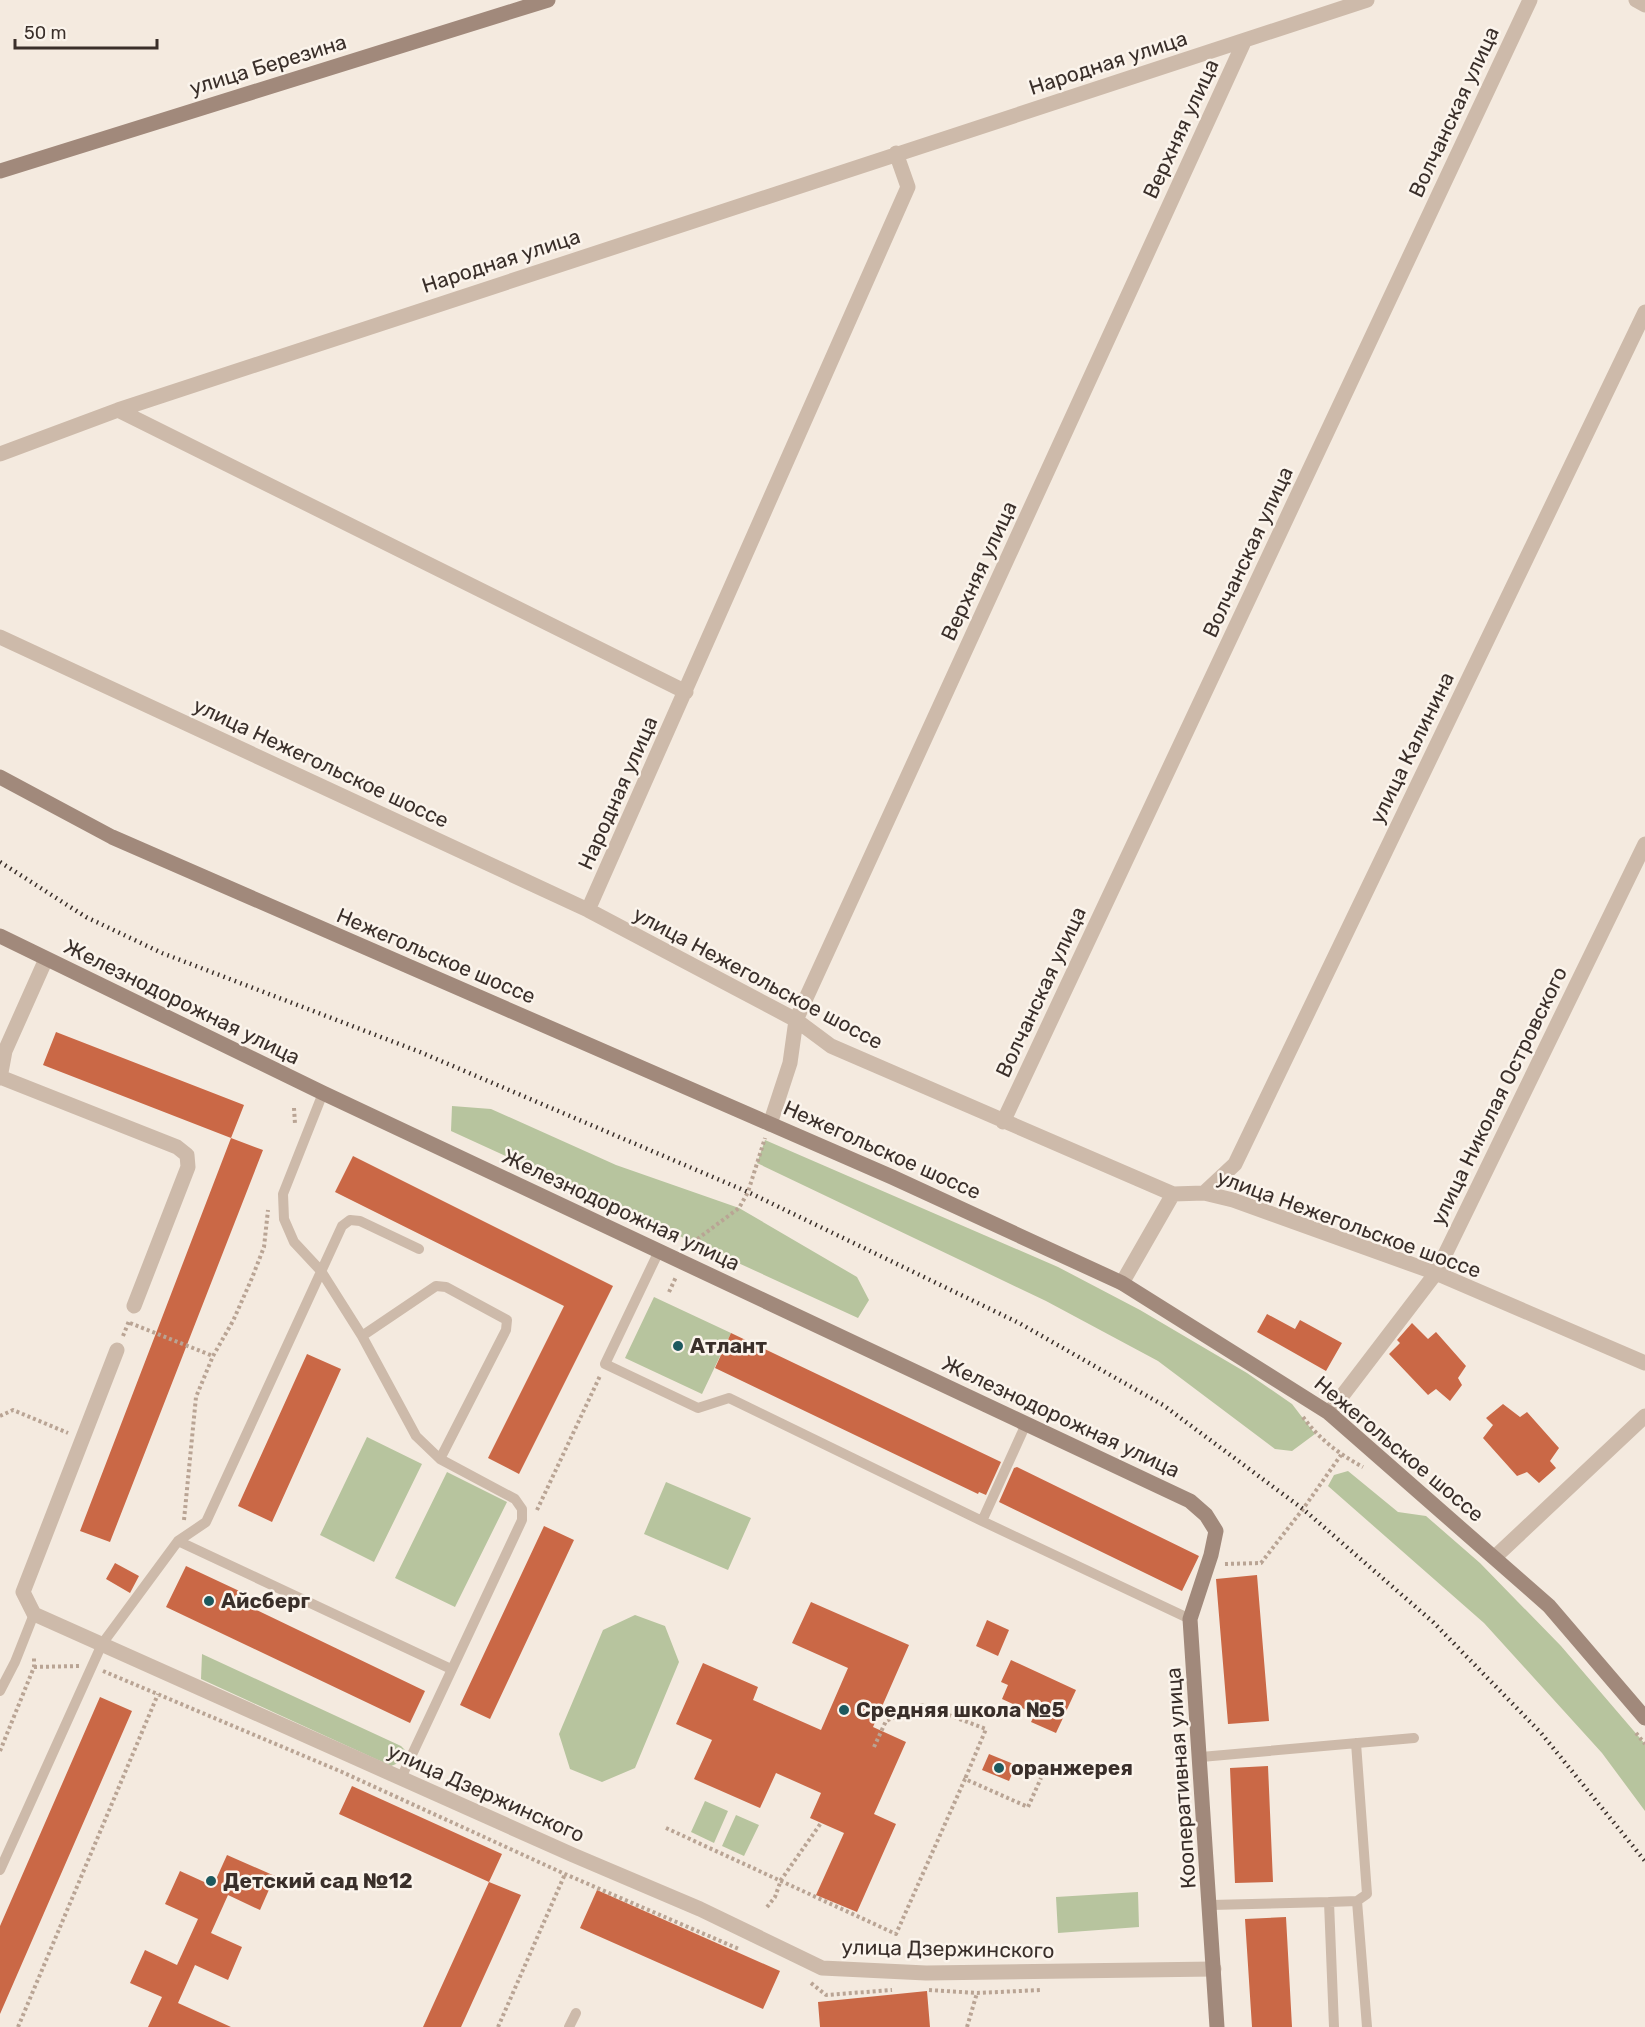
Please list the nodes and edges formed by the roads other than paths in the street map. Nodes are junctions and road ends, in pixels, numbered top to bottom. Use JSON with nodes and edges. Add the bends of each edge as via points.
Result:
{"nodes":[{"id":1,"x":548,"y":0,"type":"edge"},
{"id":2,"x":1367,"y":0,"type":"edge"},
{"id":3,"x":1530,"y":0,"type":"edge"},
{"id":4,"x":1636,"y":0,"type":"edge"},
{"id":5,"x":1645,"y":5,"type":"edge"},
{"id":6,"x":1244,"y":42,"type":"junction"},
{"id":7,"x":896,"y":153,"type":"junction"},
{"id":8,"x":0,"y":171,"type":"edge"},
{"id":9,"x":1645,"y":312,"type":"edge"},
{"id":10,"x":118,"y":410,"type":"junction"},
{"id":11,"x":0,"y":454,"type":"edge"},
{"id":12,"x":0,"y":638,"type":"edge"},
{"id":13,"x":686,"y":692,"type":"junction"},
{"id":14,"x":0,"y":777,"type":"edge"},
{"id":15,"x":1645,"y":844,"type":"edge"},
{"id":16,"x":588,"y":910,"type":"junction"},
{"id":17,"x":0,"y":936,"type":"edge"},
{"id":18,"x":46,"y":959,"type":"junction"},
{"id":19,"x":796,"y":1020,"type":"junction"},
{"id":20,"x":3,"y":1050,"type":"edge"},
{"id":21,"x":0,"y":1078,"type":"edge"},
{"id":22,"x":323,"y":1093,"type":"junction"},
{"id":23,"x":1003,"y":1122,"type":"junction"},
{"id":24,"x":770,"y":1124,"type":"junction"},
{"id":25,"x":1204,"y":1193,"type":"junction"},
{"id":26,"x":1173,"y":1194,"type":"junction"},
{"id":27,"x":419,"y":1249,"type":"dead end"},
{"id":28,"x":659,"y":1251,"type":"junction"},
{"id":29,"x":321,"y":1272,"type":"junction"},
{"id":30,"x":1436,"y":1273,"type":"junction"},
{"id":31,"x":1122,"y":1283,"type":"junction"},
{"id":32,"x":134,"y":1306,"type":"road end"},
{"id":33,"x":362,"y":1335,"type":"junction"},
{"id":34,"x":117,"y":1350,"type":"road end"},
{"id":35,"x":1645,"y":1363,"type":"edge"},
{"id":36,"x":1329,"y":1413,"type":"junction"},
{"id":37,"x":1645,"y":1416,"type":"edge"},
{"id":38,"x":1026,"y":1424,"type":"junction"},
{"id":39,"x":440,"y":1459,"type":"junction"},
{"id":40,"x":982,"y":1521,"type":"junction"},
{"id":41,"x":1216,"y":1531,"type":"joint"},
{"id":42,"x":178,"y":1541,"type":"junction"},
{"id":43,"x":1495,"y":1557,"type":"junction"},
{"id":44,"x":33,"y":1614,"type":"junction"},
{"id":45,"x":1190,"y":1619,"type":"junction"},
{"id":46,"x":102,"y":1644,"type":"junction"},
{"id":47,"x":451,"y":1669,"type":"junction"},
{"id":48,"x":0,"y":1691,"type":"edge"},
{"id":49,"x":1645,"y":1718,"type":"edge"},
{"id":50,"x":1414,"y":1738,"type":"dead end"},
{"id":51,"x":1356,"y":1743,"type":"junction"},
{"id":52,"x":1201,"y":1757,"type":"junction"},
{"id":53,"x":400,"y":1778,"type":"junction"},
{"id":54,"x":0,"y":1870,"type":"edge"},
{"id":55,"x":1357,"y":1901,"type":"junction"},
{"id":56,"x":1329,"y":1902,"type":"junction"},
{"id":57,"x":1211,"y":1905,"type":"junction"},
{"id":58,"x":1214,"y":1970,"type":"junction"},
{"id":59,"x":576,"y":2013,"type":"dead end"},
{"id":60,"x":569,"y":2027,"type":"edge"},
{"id":61,"x":1217,"y":2027,"type":"edge"},
{"id":62,"x":1335,"y":2027,"type":"edge"},
{"id":63,"x":1367,"y":2027,"type":"edge"}],
"edges":[{"from":1,"to":8,"type":"street","name":"улица Березина"},
{"from":2,"to":6,"type":"street","name":"Народная улица"},
{"from":3,"to":23,"type":"street","name":"Волчанская улица"},
{"from":4,"to":5,"type":"street"},
{"from":6,"to":7,"type":"street","name":"Народная улица"},
{"from":6,"to":19,"type":"street","name":"Верхняя улица"},
{"from":7,"to":10,"type":"street","name":"Народная улица"},
{"from":7,"to":13,"type":"street","name":"Народная улица","via":[[908,187]]},
{"from":9,"to":25,"type":"street","name":"улица Калинина","via":[[1235,1164]]},
{"from":10,"to":11,"type":"street","name":"Народная улица"},
{"from":10,"to":13,"type":"street"},
{"from":12,"to":16,"type":"street","name":"улица Нежегольское шоссе"},
{"from":13,"to":16,"type":"street","name":"Народная улица"},
{"from":14,"to":24,"type":"street","name":"Нежегольское шоссе","via":[[112,837]]},
{"from":15,"to":30,"type":"street","name":"улица Николая Островского"},
{"from":16,"to":19,"type":"street","name":"улица Нежегольское шоссе"},
{"from":17,"to":18,"type":"street","name":"Железнодорожная улица"},
{"from":18,"to":20,"type":"street"},
{"from":18,"to":22,"type":"street","name":"Железнодорожная улица"},
{"from":19,"to":23,"type":"street","name":"улица Нежегольское шоссе","via":[[831,1046]]},
{"from":19,"to":24,"type":"street","name":"Верхняя улица","via":[[790,1063]]},
{"from":20,"to":21,"type":"street"},
{"from":21,"to":32,"type":"street","via":[[177,1147],[187,1155],[188,1167]]},
{"from":22,"to":28,"type":"street","name":"Железнодорожная улица"},
{"from":22,"to":29,"type":"lane","via":[[283,1194],[284,1219],[294,1242]]},
{"from":23,"to":26,"type":"street","name":"улица Нежегольское шоссе"},
{"from":24,"to":31,"type":"street","name":"Нежегольское шоссе"},
{"from":25,"to":26,"type":"street","name":"улица Нежегольское шоссе"},
{"from":25,"to":30,"type":"street","name":"улица Нежегольское шоссе"},
{"from":26,"to":31,"type":"street"},
{"from":27,"to":29,"type":"lane","via":[[350,1220],[342,1226]]},
{"from":28,"to":38,"type":"street","name":"Железнодорожная улица"},
{"from":28,"to":40,"type":"lane","via":[[605,1365],[698,1408],[729,1398]]},
{"from":29,"to":33,"type":"lane"},
{"from":29,"to":42,"type":"lane","via":[[206,1522]]},
{"from":30,"to":35,"type":"street","name":"улица Нежегольское шоссе"},
{"from":30,"to":36,"type":"street","name":"улица Николая Островского"},
{"from":31,"to":36,"type":"street","name":"Нежегольское шоссе"},
{"from":33,"to":39,"type":"lane","via":[[416,1436]]},
{"from":33,"to":39,"type":"lane","via":[[436,1286],[446,1287],[507,1320],[506,1329]]},
{"from":34,"to":44,"type":"street","via":[[23,1592]]},
{"from":36,"to":43,"type":"street","name":"Нежегольское шоссе"},
{"from":37,"to":43,"type":"street"},
{"from":38,"to":40,"type":"lane"},
{"from":38,"to":41,"type":"street","name":"Железнодорожная улица","via":[[1190,1501]]},
{"from":39,"to":47,"type":"lane","via":[[515,1499],[522,1509],[522,1520]]},
{"from":40,"to":45,"type":"lane"},
{"from":41,"to":45,"type":"street","name":"Кооперативная улица"},
{"from":42,"to":46,"type":"lane"},
{"from":42,"to":47,"type":"lane"},
{"from":43,"to":49,"type":"street","name":"Нежегольское шоссе","via":[[1549,1606]]},
{"from":44,"to":46,"type":"street","name":"улица Дзержинского"},
{"from":44,"to":48,"type":"lane"},
{"from":45,"to":52,"type":"street","name":"Кооперативная улица"},
{"from":46,"to":53,"type":"street","name":"улица Дзержинского"},
{"from":46,"to":54,"type":"lane"},
{"from":47,"to":53,"type":"lane"},
{"from":50,"to":51,"type":"lane"},
{"from":51,"to":52,"type":"lane"},
{"from":51,"to":55,"type":"lane","via":[[1367,1894]]},
{"from":52,"to":57,"type":"street","name":"Кооперативная улица"},
{"from":53,"to":58,"type":"street","name":"улица Дзержинского","via":[[700,1909],[822,1968],[926,1973]]},
{"from":55,"to":56,"type":"lane"},
{"from":55,"to":63,"type":"lane"},
{"from":56,"to":57,"type":"lane"},
{"from":56,"to":62,"type":"lane"},
{"from":57,"to":58,"type":"street","name":"Кооперативная улица"},
{"from":58,"to":61,"type":"street","name":"Кооперативная улица"},
{"from":59,"to":60,"type":"lane"}]}
